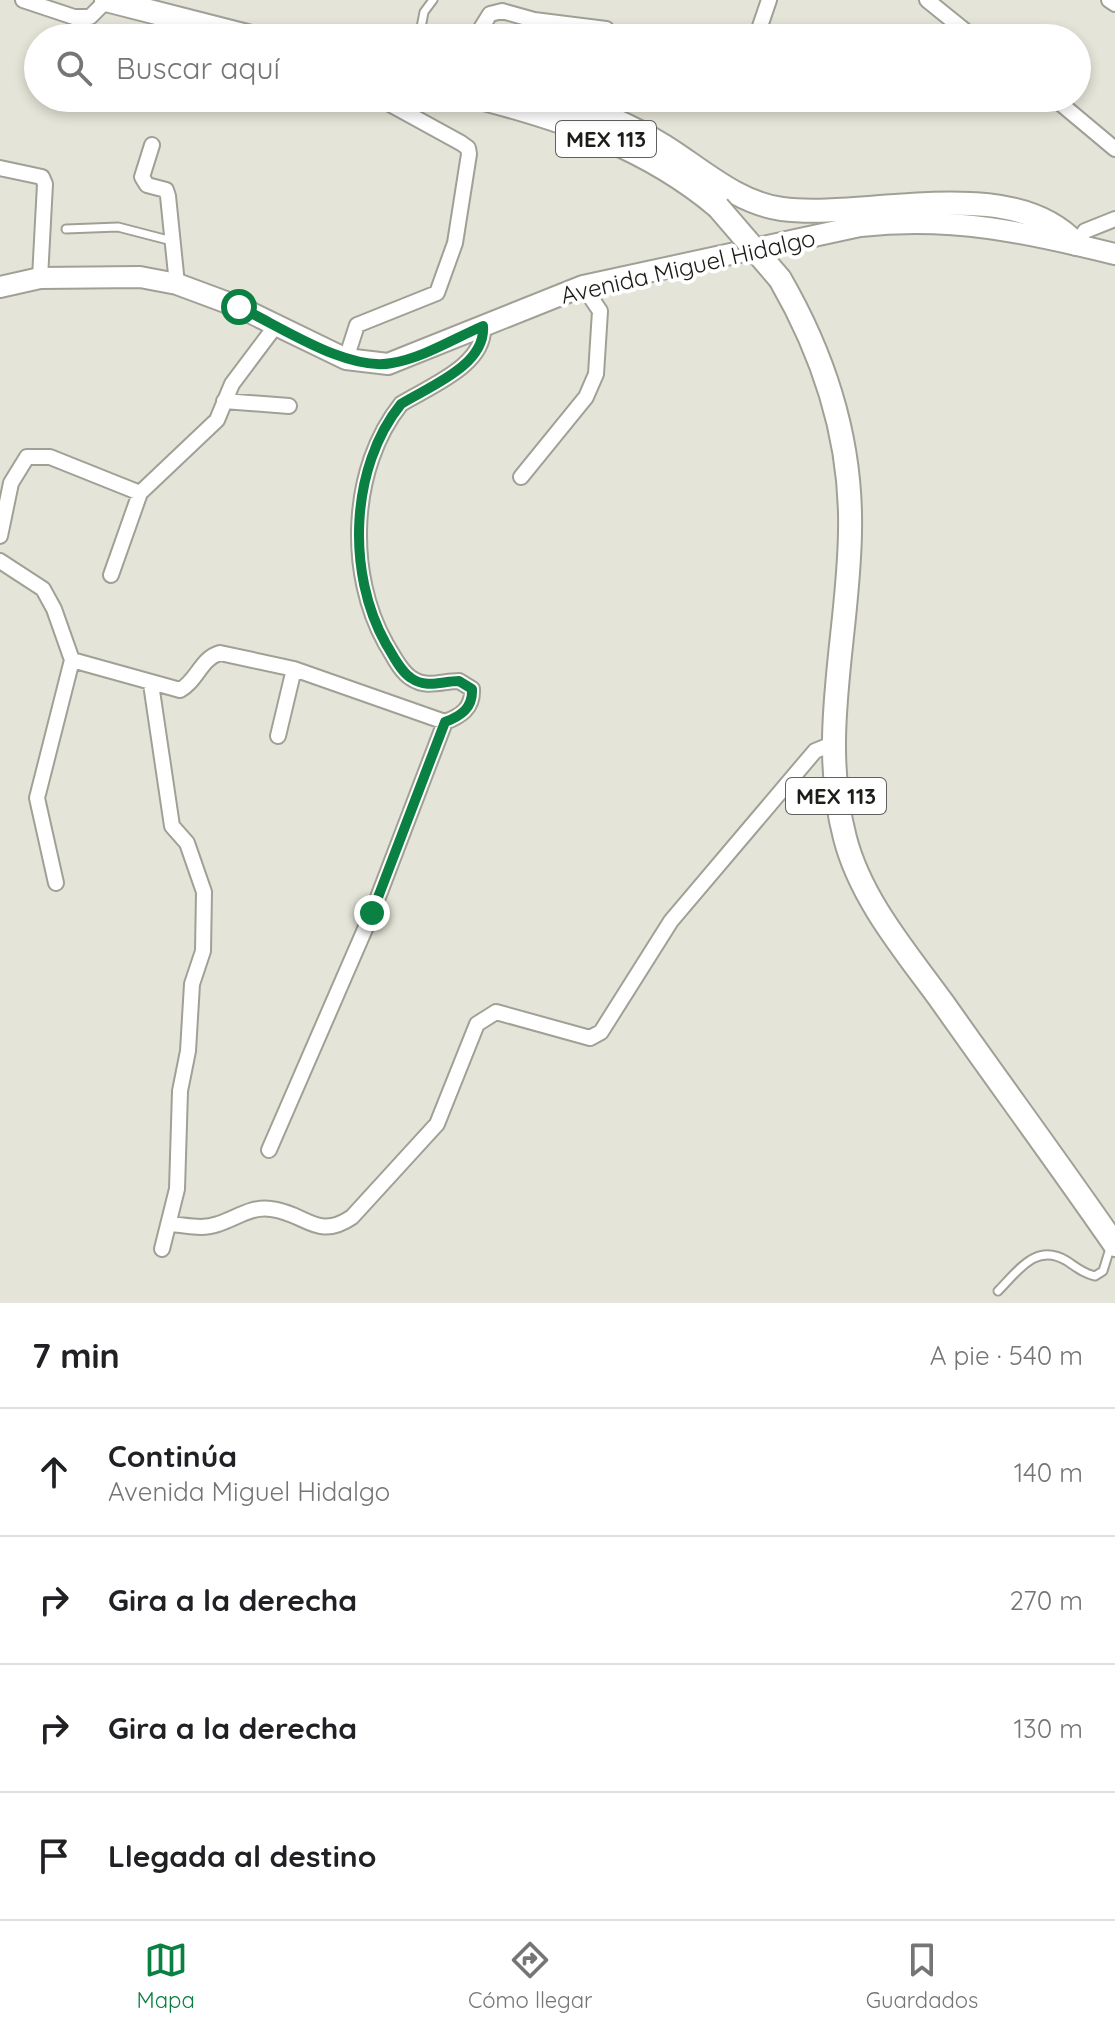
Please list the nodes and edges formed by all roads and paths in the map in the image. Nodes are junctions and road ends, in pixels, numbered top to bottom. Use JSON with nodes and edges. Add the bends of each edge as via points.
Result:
{"nodes":[{"id":1,"x":23,"y":0,"type":"edge"},
{"id":2,"x":107,"y":0,"type":"edge"},
{"id":3,"x":433,"y":0,"type":"edge"},
{"id":4,"x":769,"y":0,"type":"edge"},
{"id":5,"x":927,"y":0,"type":"edge"},
{"id":6,"x":1109,"y":0,"type":"edge"},
{"id":7,"x":138,"y":4,"type":"edge"},
{"id":8,"x":1115,"y":4,"type":"edge"},
{"id":9,"x":207,"y":24,"type":"edge"},
{"id":10,"x":422,"y":24,"type":"edge"},
{"id":11,"x":484,"y":24,"type":"edge"},
{"id":12,"x":566,"y":24,"type":"edge"},
{"id":13,"x":761,"y":24,"type":"edge"},
{"id":14,"x":957,"y":24,"type":"edge"},
{"id":15,"x":400,"y":112,"type":"edge"},
{"id":16,"x":529,"y":112,"type":"edge"},
{"id":17,"x":589,"y":112,"type":"edge"},
{"id":18,"x":1071,"y":112,"type":"edge"},
{"id":19,"x":152,"y":145,"type":"dead end"},
{"id":20,"x":1115,"y":149,"type":"edge"},
{"id":21,"x":0,"y":168,"type":"edge"},
{"id":22,"x":1115,"y":219,"type":"edge"},
{"id":23,"x":66,"y":229,"type":"dead end"},
{"id":24,"x":172,"y":241,"type":"junction"},
{"id":25,"x":1076,"y":244,"type":"junction"},
{"id":26,"x":1115,"y":254,"type":"edge"},
{"id":27,"x":40,"y":278,"type":"junction"},
{"id":28,"x":177,"y":284,"type":"junction"},
{"id":29,"x":583,"y":286,"type":"junction"},
{"id":30,"x":0,"y":287,"type":"edge"},
{"id":31,"x":277,"y":324,"type":"junction"},
{"id":32,"x":483,"y":326,"type":"junction"},
{"id":33,"x":346,"y":359,"type":"junction"},
{"id":34,"x":224,"y":401,"type":"junction"},
{"id":35,"x":289,"y":406,"type":"dead end"},
{"id":36,"x":521,"y":477,"type":"dead end"},
{"id":37,"x":140,"y":493,"type":"junction"},
{"id":38,"x":0,"y":536,"type":"edge"},
{"id":39,"x":0,"y":561,"type":"edge"},
{"id":40,"x":111,"y":575,"type":"dead end"},
{"id":41,"x":72,"y":660,"type":"junction"},
{"id":42,"x":294,"y":669,"type":"junction"},
{"id":43,"x":151,"y":684,"type":"junction"},
{"id":44,"x":445,"y":722,"type":"junction"},
{"id":45,"x":278,"y":736,"type":"dead end"},
{"id":46,"x":832,"y":744,"type":"junction"},
{"id":47,"x":56,"y":883,"type":"dead end"},
{"id":48,"x":269,"y":1150,"type":"dead end"},
{"id":49,"x":169,"y":1224,"type":"junction"},
{"id":50,"x":1114,"y":1243,"type":"edge"},
{"id":51,"x":162,"y":1249,"type":"dead end"},
{"id":52,"x":998,"y":1291,"type":"dead end"}],
"edges":[{"from":1,"to":2,"type":"street","via":[[74,17],[90,17]]},
{"from":2,"to":7,"type":"main road"},
{"from":3,"to":10,"type":"lane"},
{"from":4,"to":13,"type":"street"},
{"from":5,"to":14,"type":"street"},
{"from":6,"to":8,"type":"street"},
{"from":7,"to":9,"type":"main road"},
{"from":11,"to":12,"type":"street","via":[[490,14],[502,11]]},
{"from":15,"to":33,"type":"street","via":[[468,148],[455,243],[437,293],[357,325]]},
{"from":16,"to":46,"type":"main road","number":"MEX 113","bridge":true,"via":[[571,124],[660,163],[718,207],[780,279],[803,319],[824,367],[849,466],[851,532]]},
{"from":17,"to":25,"type":"main road","via":[[635,130],[713,180],[778,209],[910,203],[988,207],[1043,218]]},
{"from":18,"to":20,"type":"street"},
{"from":19,"to":24,"type":"street","via":[[142,177],[147,185],[166,190]]},
{"from":21,"to":27,"type":"street","via":[[42,177],[45,184]]},
{"from":22,"to":25,"type":"street","via":[[1085,231]]},
{"from":23,"to":24,"type":"lane","via":[[118,227]]},
{"from":24,"to":28,"type":"street"},
{"from":25,"to":26,"type":"main road","name":"Avenida Miguel Hidalgo"},
{"from":25,"to":29,"type":"main road","name":"Avenida Miguel Hidalgo","via":[[975,224],[900,222]]},
{"from":27,"to":28,"type":"main road","name":"Avenida Miguel Hidalgo","via":[[140,277]]},
{"from":27,"to":30,"type":"main road","name":"Avenida Miguel Hidalgo"},
{"from":28,"to":31,"type":"main road","name":"Avenida Miguel Hidalgo"},
{"from":29,"to":32,"type":"main road","name":"Avenida Miguel Hidalgo"},
{"from":29,"to":36,"type":"street","via":[[600,311],[596,374],[586,397]]},
{"from":31,"to":33,"type":"main road","name":"Avenida Miguel Hidalgo"},
{"from":31,"to":34,"type":"street"},
{"from":32,"to":33,"type":"main road","name":"Avenida Miguel Hidalgo","via":[[398,362],[371,365]]},
{"from":32,"to":44,"type":"street","via":[[484,341],[473,358],[393,414],[369,463],[362,495],[365,585],[395,660],[413,680],[432,685],[459,681],[472,689],[469,706]]},
{"from":34,"to":35,"type":"street"},
{"from":34,"to":37,"type":"street","via":[[217,420]]},
{"from":37,"to":38,"type":"street","via":[[50,457],[27,457],[11,483]]},
{"from":37,"to":40,"type":"street"},
{"from":39,"to":41,"type":"street","via":[[43,589]]},
{"from":41,"to":43,"type":"street"},
{"from":41,"to":47,"type":"street","via":[[37,798]]},
{"from":42,"to":43,"type":"street","via":[[220,653],[209,657],[189,686],[180,690]]},
{"from":42,"to":44,"type":"street"},
{"from":42,"to":45,"type":"street"},
{"from":43,"to":49,"type":"street","via":[[172,826],[187,843],[204,892],[203,951],[192,984],[180,1091],[177,1189]]},
{"from":44,"to":48,"type":"street","via":[[372,913]]},
{"from":46,"to":49,"type":"street","via":[[815,751],[681,910],[601,1032],[590,1038],[496,1012],[486,1015],[477,1024],[437,1124],[352,1217],[335,1229],[258,1208],[203,1228]]},
{"from":46,"to":50,"type":"main road","number":"MEX 113","via":[[845,840],[877,910]]},
{"from":49,"to":51,"type":"street"},
{"from":50,"to":52,"type":"lane","via":[[1103,1271],[1095,1276],[1043,1254],[1031,1258]]}]}
